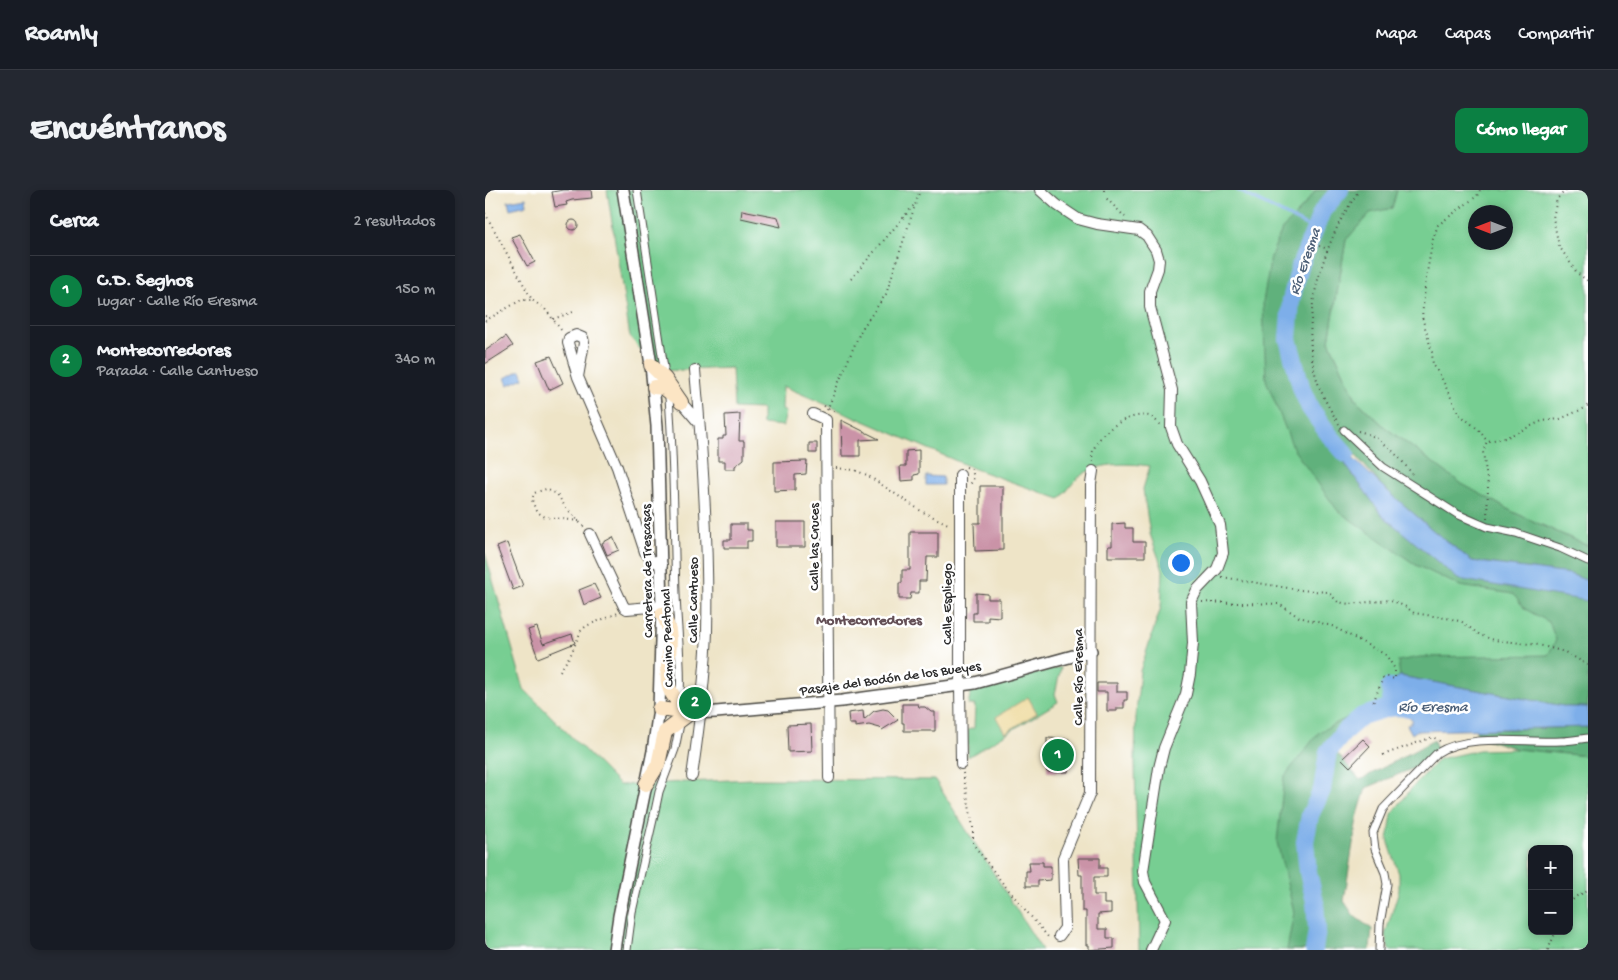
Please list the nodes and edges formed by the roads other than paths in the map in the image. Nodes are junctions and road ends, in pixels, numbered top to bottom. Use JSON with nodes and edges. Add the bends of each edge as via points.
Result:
{"nodes":[{"id":1,"x":623,"y":190,"type":"edge"},
{"id":2,"x":637,"y":190,"type":"edge"},
{"id":3,"x":1040,"y":190,"type":"edge"},
{"id":4,"x":657,"y":366,"type":"junction"},
{"id":5,"x":695,"y":370,"type":"dead end"},
{"id":6,"x":577,"y":377,"type":"junction"},
{"id":7,"x":654,"y":387,"type":"junction"},
{"id":8,"x":675,"y":400,"type":"junction"},
{"id":9,"x":813,"y":414,"type":"dead end"},
{"id":10,"x":699,"y":423,"type":"junction"},
{"id":11,"x":1344,"y":430,"type":"road end"},
{"id":12,"x":1093,"y":471,"type":"road end"},
{"id":13,"x":960,"y":475,"type":"dead end"},
{"id":14,"x":590,"y":534,"type":"road end"},
{"id":15,"x":1588,"y":561,"type":"edge"},
{"id":16,"x":662,"y":565,"type":"junction"},
{"id":17,"x":662,"y":610,"type":"junction"},
{"id":18,"x":1091,"y":651,"type":"junction"},
{"id":19,"x":959,"y":686,"type":"junction"},
{"id":20,"x":680,"y":697,"type":"dead end"},
{"id":21,"x":827,"y":703,"type":"junction"},
{"id":22,"x":659,"y":709,"type":"junction"},
{"id":23,"x":695,"y":713,"type":"junction"},
{"id":24,"x":680,"y":724,"type":"dead end"},
{"id":25,"x":1588,"y":738,"type":"edge"},
{"id":26,"x":961,"y":764,"type":"road end"},
{"id":27,"x":692,"y":776,"type":"dead end"},
{"id":28,"x":829,"y":778,"type":"dead end"},
{"id":29,"x":646,"y":784,"type":"junction"},
{"id":30,"x":1056,"y":939,"type":"road end"},
{"id":31,"x":614,"y":950,"type":"edge"},
{"id":32,"x":627,"y":950,"type":"edge"},
{"id":33,"x":1151,"y":950,"type":"edge"},
{"id":34,"x":1379,"y":950,"type":"edge"}],
"edges":[{"from":1,"to":4,"type":"street","name":"Carretera de Trescasas"},
{"from":2,"to":4,"type":"street"},
{"from":3,"to":33,"type":"street","via":[[1078,219],[1139,230],[1156,250],[1159,260],[1150,291],[1150,307],[1172,390],[1171,427],[1220,525],[1223,553],[1217,569],[1197,590],[1191,602],[1193,643],[1190,674],[1159,768],[1143,871],[1145,882],[1165,920]]},
{"from":4,"to":7,"type":"street","name":"Carretera de Trescasas"},
{"from":4,"to":8,"type":"main road"},
{"from":5,"to":10,"type":"street","name":"Calle Cantueso"},
{"from":6,"to":6,"type":"street","via":[[569,351],[569,338],[572,336],[580,336],[584,343]]},
{"from":6,"to":16,"type":"street","via":[[617,467],[645,552],[651,560]]},
{"from":7,"to":8,"type":"main road","via":[[664,388]]},
{"from":7,"to":16,"type":"street","name":"Carretera de Trescasas"},
{"from":8,"to":10,"type":"street"},
{"from":8,"to":20,"type":"street","name":"Camino Peatonal"},
{"from":9,"to":21,"type":"street","name":"Calle las Cruces","via":[[825,420]]},
{"from":10,"to":23,"type":"street","name":"Calle Cantueso","via":[[706,525],[707,632]]},
{"from":11,"to":15,"type":"street","via":[[1383,467],[1457,514],[1487,527],[1517,533],[1560,548]]},
{"from":12,"to":18,"type":"street","name":"Calle Río Eresma"},
{"from":13,"to":19,"type":"street","name":"Calle Espliego"},
{"from":14,"to":17,"type":"street","via":[[621,604],[627,610]]},
{"from":16,"to":17,"type":"street","name":"Carretera de Trescasas"},
{"from":17,"to":22,"type":"street","name":"Carretera de Trescasas"},
{"from":17,"to":23,"type":"main road","via":[[669,628],[670,690]]},
{"from":18,"to":19,"type":"street","name":"Pasaje del Bodón de los Bueyes"},
{"from":18,"to":30,"type":"street","name":"Calle Río Eresma","via":[[1090,793],[1063,858],[1065,928]]},
{"from":19,"to":21,"type":"street","name":"Pasaje del Bodón de los Bueyes"},
{"from":19,"to":26,"type":"street","name":"Calle Espliego"},
{"from":21,"to":23,"type":"street","name":"Pasaje del Bodón de los Bueyes"},
{"from":21,"to":28,"type":"street","name":"Calle las Cruces"},
{"from":22,"to":23,"type":"main road"},
{"from":22,"to":29,"type":"street","name":"Carretera de Trescasas"},
{"from":23,"to":27,"type":"street","name":"Calle Cantueso"},
{"from":23,"to":29,"type":"main road","via":[[665,732],[657,765]]},
{"from":24,"to":32,"type":"street","via":[[675,749],[659,792],[632,912]]},
{"from":25,"to":34,"type":"street","via":[[1474,742],[1444,748],[1437,753],[1383,809],[1376,823],[1373,834],[1375,849],[1387,884]]},
{"from":29,"to":31,"type":"street","name":"Carretera de Trescasas"}]}
